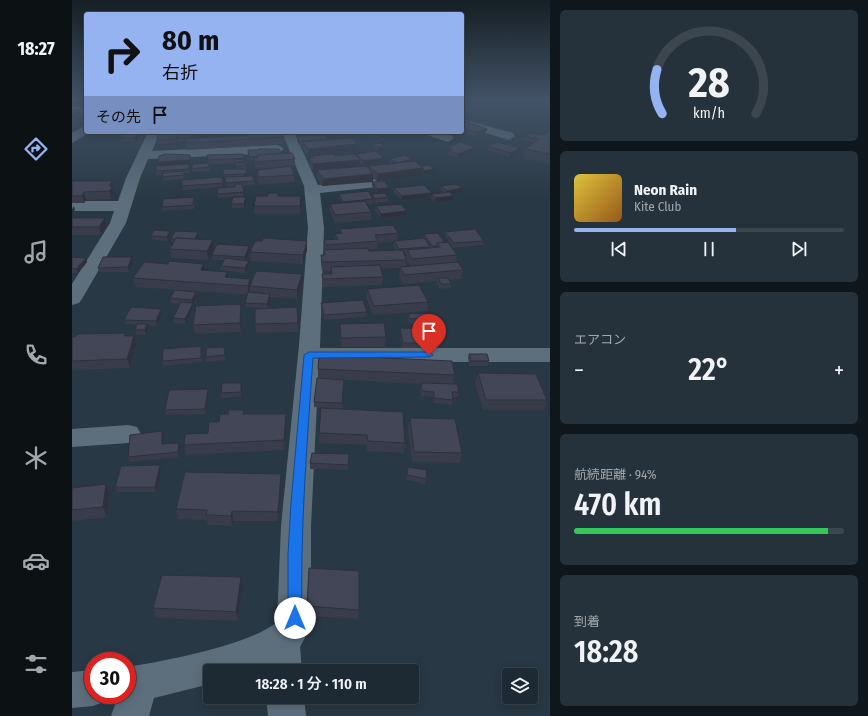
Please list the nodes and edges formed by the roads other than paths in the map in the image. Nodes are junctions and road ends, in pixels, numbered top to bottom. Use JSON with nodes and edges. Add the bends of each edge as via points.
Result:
{"nodes":[{"id":1,"x":500,"y":133,"type":"edge"},
{"id":2,"x":153,"y":134,"type":"edge"},
{"id":3,"x":437,"y":134,"type":"edge"},
{"id":4,"x":509,"y":136,"type":"dead end"},
{"id":5,"x":448,"y":138,"type":"dead end"},
{"id":6,"x":291,"y":140,"type":"edge"},
{"id":7,"x":144,"y":155,"type":"junction"},
{"id":8,"x":377,"y":183,"type":"edge"},
{"id":9,"x":312,"y":190,"type":"junction"},
{"id":10,"x":72,"y":206,"type":"edge"},
{"id":11,"x":123,"y":206,"type":"junction"},
{"id":12,"x":72,"y":221,"type":"edge"},
{"id":13,"x":119,"y":221,"type":"junction"},
{"id":14,"x":72,"y":298,"type":"edge"},
{"id":15,"x":309,"y":355,"type":"junction"},
{"id":16,"x":542,"y":355,"type":"edge"},
{"id":17,"x":550,"y":371,"type":"edge"},
{"id":18,"x":128,"y":434,"type":"dead end"},
{"id":19,"x":72,"y":438,"type":"edge"},
{"id":20,"x":283,"y":656,"type":"edge"},
{"id":21,"x":84,"y":689,"type":"edge"},
{"id":22,"x":72,"y":690,"type":"edge"},
{"id":23,"x":136,"y":694,"type":"edge"},
{"id":24,"x":286,"y":704,"type":"edge"},
{"id":25,"x":287,"y":716,"type":"edge"}],
"edges":[{"from":1,"to":4,"type":"street"},
{"from":2,"to":7,"type":"street"},
{"from":3,"to":5,"type":"street"},
{"from":6,"to":7,"type":"street","via":[[229,153]]},
{"from":6,"to":9,"type":"street"},
{"from":7,"to":11,"type":"street","via":[[132,178]]},
{"from":8,"to":9,"type":"street"},
{"from":9,"to":15,"type":"street","via":[[316,225]]},
{"from":10,"to":11,"type":"street"},
{"from":11,"to":13,"type":"street"},
{"from":12,"to":13,"type":"street"},
{"from":13,"to":14,"type":"street"},
{"from":15,"to":16,"type":"street"},
{"from":15,"to":20,"type":"street","via":[[294,554],[295,618]]},
{"from":16,"to":17,"type":"street"},
{"from":18,"to":19,"type":"street"},
{"from":20,"to":23,"type":"street","via":[[236,660]]},
{"from":21,"to":22,"type":"street"},
{"from":24,"to":25,"type":"street"}]}
